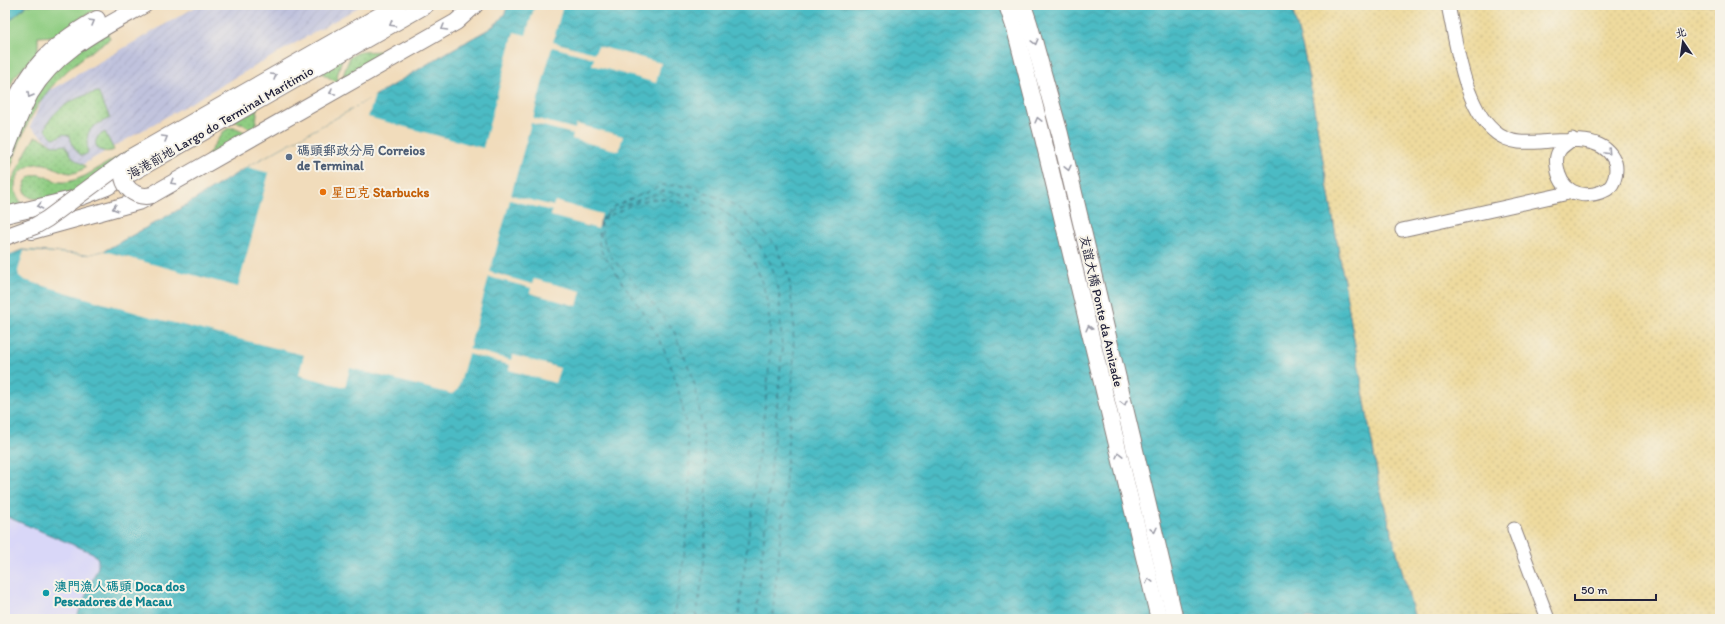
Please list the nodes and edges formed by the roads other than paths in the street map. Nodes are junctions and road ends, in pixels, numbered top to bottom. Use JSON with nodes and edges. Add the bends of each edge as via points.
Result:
{"nodes":[{"id":1,"x":122,"y":5,"type":"edge"},
{"id":2,"x":144,"y":5,"type":"edge"},
{"id":3,"x":398,"y":5,"type":"edge"},
{"id":4,"x":426,"y":5,"type":"edge"},
{"id":5,"x":476,"y":5,"type":"edge"},
{"id":6,"x":1007,"y":5,"type":"edge"},
{"id":7,"x":1023,"y":5,"type":"edge"},
{"id":8,"x":1448,"y":5,"type":"edge"},
{"id":9,"x":5,"y":123,"type":"edge"},
{"id":10,"x":1572,"y":140,"type":"junction"},
{"id":11,"x":5,"y":153,"type":"edge"},
{"id":12,"x":131,"y":157,"type":"junction"},
{"id":13,"x":1573,"y":192,"type":"junction"},
{"id":14,"x":152,"y":195,"type":"junction"},
{"id":15,"x":5,"y":215,"type":"edge"},
{"id":16,"x":1402,"y":230,"type":"dead end"},
{"id":17,"x":5,"y":238,"type":"edge"},
{"id":18,"x":1514,"y":529,"type":"dead end"},
{"id":19,"x":1158,"y":619,"type":"edge"},
{"id":20,"x":1175,"y":619,"type":"edge"},
{"id":21,"x":1548,"y":619,"type":"edge"}],
"edges":[{"from":9,"to":1,"type":"main road","one_way":true,"via":[[20,90],[45,56],[77,30]]},
{"from":2,"to":11,"type":"main road","one_way":true,"via":[[83,40],[53,64],[30,95]]},
{"from":12,"to":3,"type":"main road","one_way":true},
{"from":4,"to":15,"type":"main road","name":"海港前地 Largo do Terminal Marítimio","one_way":true,"via":[[107,187],[81,197]]},
{"from":5,"to":14,"type":"main road","one_way":true,"via":[[456,22]]},
{"from":19,"to":6,"type":"main road","name":"友誼大橋 Ponte da Amizade","one_way":true,"via":[[1043,138]]},
{"from":7,"to":20,"type":"main road","name":"友誼大橋 Ponte da Amizade","one_way":true,"via":[[1060,134]]},
{"from":8,"to":10,"type":"street","via":[[1468,92],[1474,107],[1494,132],[1518,142]]},
{"from":10,"to":13,"type":"street","via":[[1559,150],[1556,159],[1563,185]]},
{"from":10,"to":13,"type":"street","one_way":true,"via":[[1602,146],[1611,153],[1616,165],[1616,176],[1609,189],[1592,195]]},
{"from":12,"to":14,"type":"main road","bridge":true,"via":[[122,173],[126,187],[138,195]]},
{"from":12,"to":17,"type":"main road","bridge":true,"via":[[47,220]]},
{"from":13,"to":16,"type":"street"},
{"from":14,"to":17,"type":"main road","one_way":true,"bridge":true,"via":[[141,201]]},
{"from":18,"to":21,"type":"street"}]}
